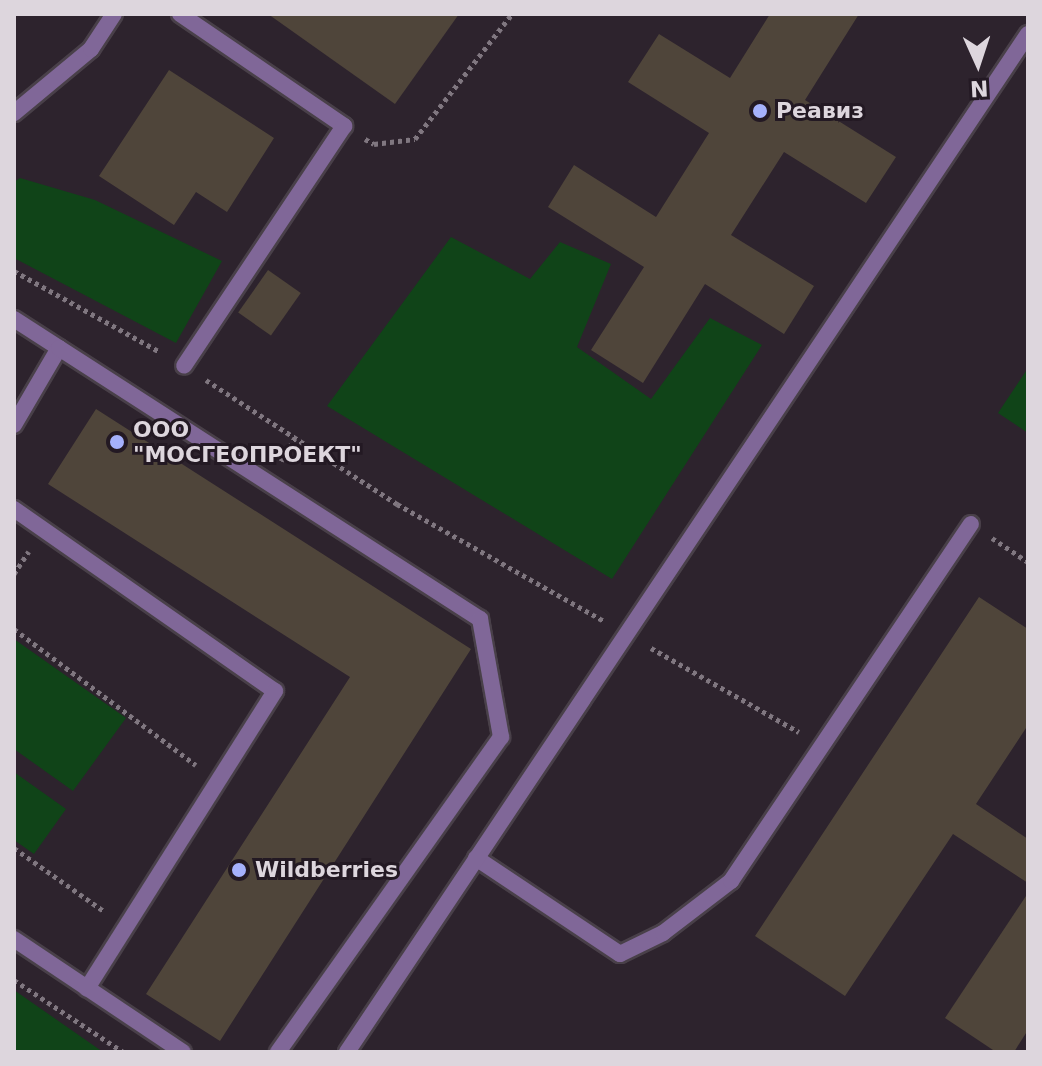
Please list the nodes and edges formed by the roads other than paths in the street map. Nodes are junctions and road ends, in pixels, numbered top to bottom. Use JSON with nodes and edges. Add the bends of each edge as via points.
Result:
{"nodes":[{"id":1,"x":114,"y":14,"type":"edge"},
{"id":2,"x":180,"y":14,"type":"edge"},
{"id":3,"x":1024,"y":44,"type":"edge"},
{"id":4,"x":14,"y":113,"type":"edge"},
{"id":5,"x":14,"y":319,"type":"edge"},
{"id":6,"x":59,"y":348,"type":"junction"},
{"id":7,"x":184,"y":366,"type":"road end"},
{"id":8,"x":14,"y":425,"type":"edge"},
{"id":9,"x":14,"y":509,"type":"edge"},
{"id":10,"x":971,"y":524,"type":"road end"},
{"id":11,"x":476,"y":858,"type":"junction"},
{"id":12,"x":14,"y":939,"type":"edge"},
{"id":13,"x":87,"y":988,"type":"junction"},
{"id":14,"x":183,"y":1052,"type":"edge"},
{"id":15,"x":278,"y":1052,"type":"edge"},
{"id":16,"x":347,"y":1052,"type":"edge"}],
"edges":[{"from":1,"to":4,"type":"lane","via":[[91,49]]},
{"from":2,"to":7,"type":"lane","via":[[344,126]]},
{"from":3,"to":11,"type":"lane"},
{"from":5,"to":6,"type":"lane"},
{"from":6,"to":8,"type":"lane"},
{"from":6,"to":15,"type":"lane","via":[[480,619],[501,737]]},
{"from":9,"to":13,"type":"lane","via":[[275,691]]},
{"from":10,"to":11,"type":"lane","via":[[731,881],[663,933],[620,954]]},
{"from":11,"to":16,"type":"lane"},
{"from":12,"to":13,"type":"lane"},
{"from":13,"to":14,"type":"lane"}]}
